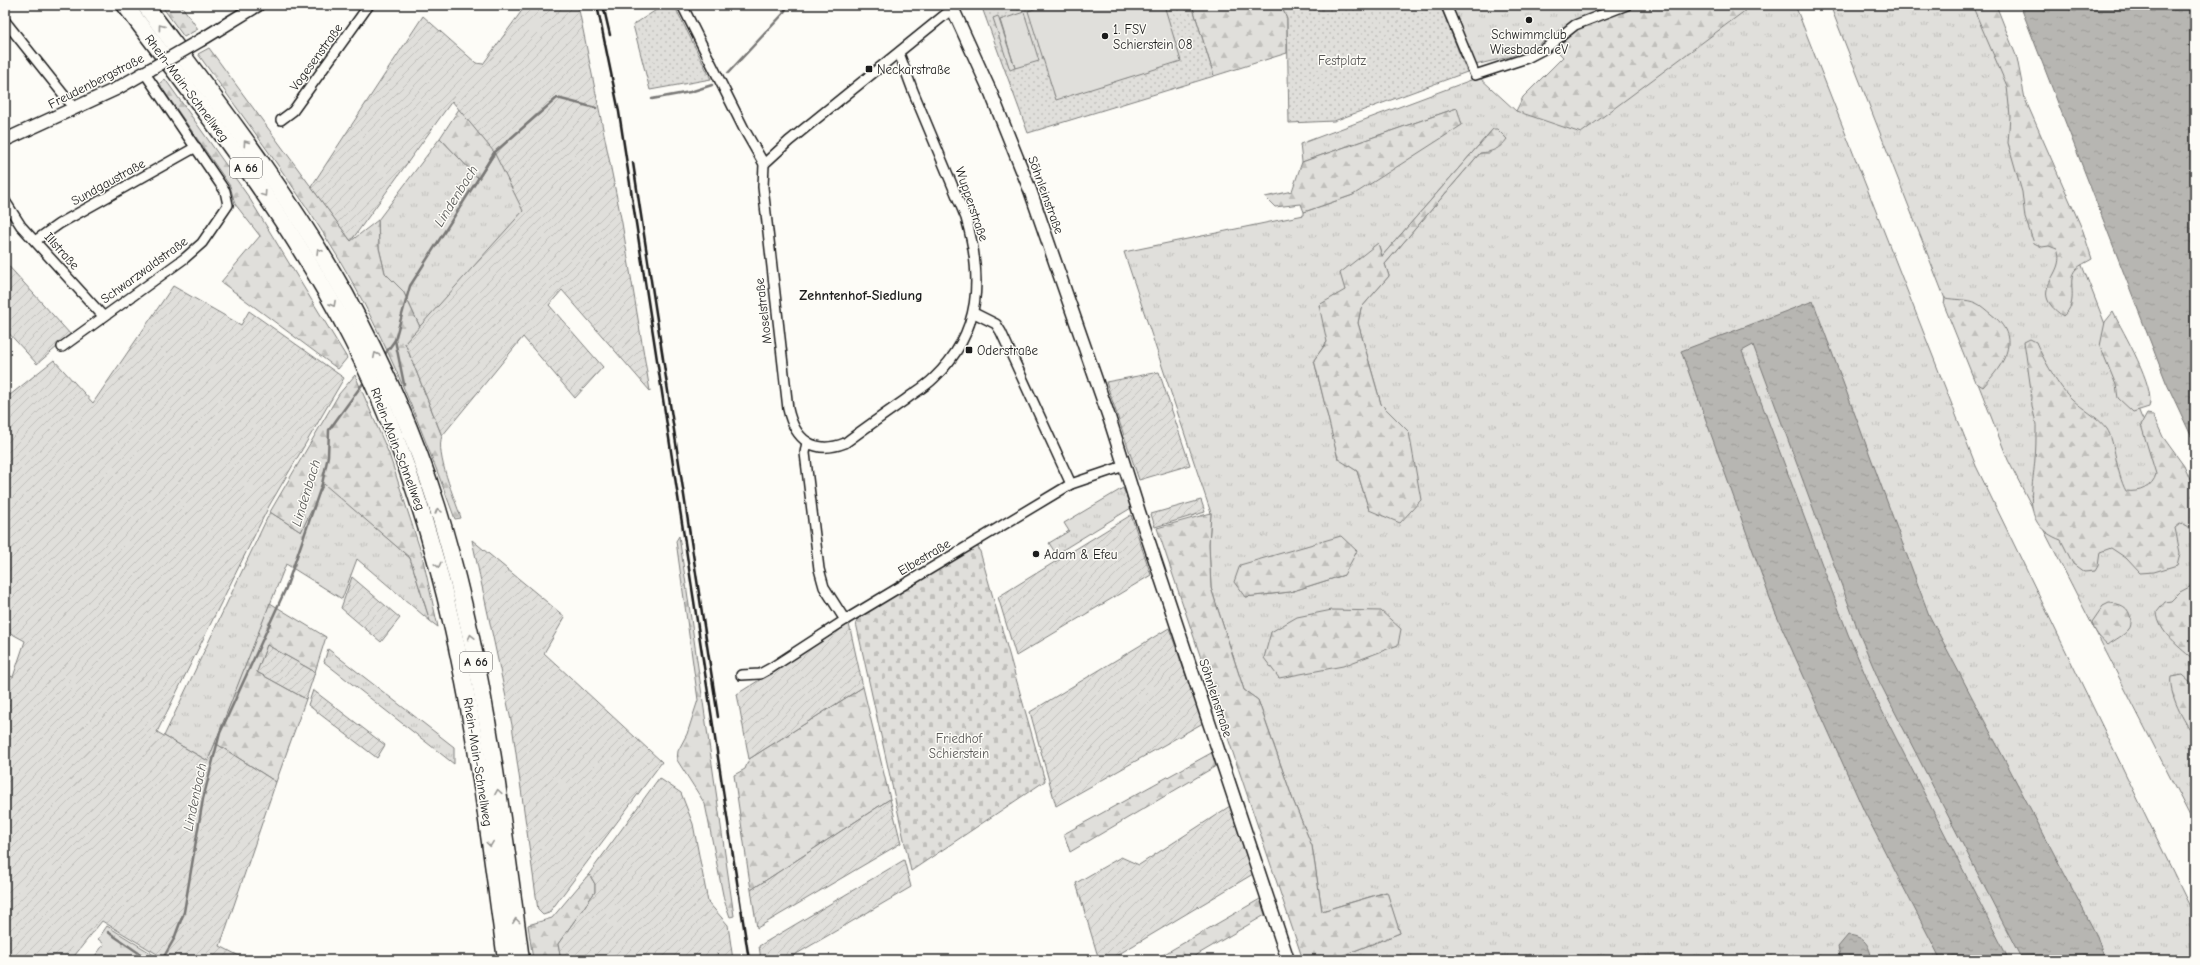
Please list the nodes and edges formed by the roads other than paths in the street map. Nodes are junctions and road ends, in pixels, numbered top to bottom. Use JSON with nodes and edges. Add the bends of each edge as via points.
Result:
{"nodes":[{"id":1,"x":125,"y":5,"type":"edge"},
{"id":2,"x":145,"y":5,"type":"edge"},
{"id":3,"x":258,"y":5,"type":"edge"},
{"id":4,"x":369,"y":5,"type":"edge"},
{"id":5,"x":682,"y":5,"type":"edge"},
{"id":6,"x":1446,"y":5,"type":"edge"},
{"id":7,"x":1627,"y":5,"type":"edge"},
{"id":8,"x":954,"y":6,"type":"edge"},
{"id":9,"x":5,"y":21,"type":"edge"},
{"id":10,"x":899,"y":53,"type":"junction"},
{"id":11,"x":148,"y":71,"type":"junction"},
{"id":12,"x":75,"y":109,"type":"junction"},
{"id":13,"x":281,"y":120,"type":"dead end"},
{"id":14,"x":5,"y":140,"type":"edge"},
{"id":15,"x":196,"y":147,"type":"junction"},
{"id":16,"x":764,"y":164,"type":"junction"},
{"id":17,"x":5,"y":201,"type":"edge"},
{"id":18,"x":35,"y":241,"type":"junction"},
{"id":19,"x":974,"y":313,"type":"junction"},
{"id":20,"x":103,"y":316,"type":"junction"},
{"id":21,"x":359,"y":337,"type":"junction"},
{"id":22,"x":62,"y":347,"type":"dead end"},
{"id":23,"x":379,"y":380,"type":"junction"},
{"id":24,"x":807,"y":442,"type":"junction"},
{"id":25,"x":1124,"y":466,"type":"junction"},
{"id":26,"x":1071,"y":484,"type":"junction"},
{"id":27,"x":845,"y":620,"type":"junction"},
{"id":28,"x":741,"y":675,"type":"dead end"},
{"id":29,"x":506,"y":960,"type":"edge"},
{"id":30,"x":521,"y":960,"type":"edge"},
{"id":31,"x":1288,"y":960,"type":"edge"}],
"edges":[{"from":1,"to":21,"type":"highway","name":"Rhein-Main-Schnellweg","number":"A 66","one_way":true,"via":[[228,143]]},
{"from":21,"to":2,"type":"highway","name":"Rhein-Main-Schnellweg","number":"A 66","one_way":true,"via":[[344,294],[296,214]]},
{"from":3,"to":11,"type":"street","name":"Freudenbergstraße","bridge":true},
{"from":4,"to":13,"type":"street","name":"Vogesenstraße","via":[[293,111]]},
{"from":5,"to":16,"type":"street"},
{"from":6,"to":7,"type":"street","via":[[1474,75],[1527,58],[1546,48],[1575,25]]},
{"from":8,"to":10,"type":"street"},
{"from":8,"to":25,"type":"street","name":"Söhnleinstraße","via":[[1030,190],[1102,400],[1109,429]]},
{"from":9,"to":12,"type":"street"},
{"from":10,"to":16,"type":"street"},
{"from":10,"to":19,"type":"street","name":"Wupperstraße","via":[[969,230],[976,268]]},
{"from":11,"to":12,"type":"street","name":"Freudenbergstraße"},
{"from":11,"to":15,"type":"street"},
{"from":12,"to":14,"type":"street","name":"Freudenbergstraße"},
{"from":15,"to":18,"type":"street","name":"Sundgaustraße","via":[[59,224]]},
{"from":15,"to":20,"type":"street","name":"Schwarzwaldstraße","via":[[225,190],[228,201],[225,210],[194,251]]},
{"from":16,"to":24,"type":"street","name":"Moselstraße","via":[[764,202],[788,409],[796,429]]},
{"from":17,"to":18,"type":"street","name":"Illstraße","via":[[21,226]]},
{"from":18,"to":20,"type":"street","name":"Illstraße"},
{"from":19,"to":24,"type":"street","name":"Wupperstraße","via":[[955,354],[926,385],[845,443],[822,448]]},
{"from":19,"to":26,"type":"street","via":[[996,324],[1001,332]]},
{"from":20,"to":22,"type":"street","name":"Schwarzwaldstraße"},
{"from":21,"to":23,"type":"highway","name":"Rhein-Main-Schnellweg","number":"A 66"},
{"from":23,"to":29,"type":"highway","name":"Rhein-Main-Schnellweg","number":"A 66","one_way":true,"via":[[435,552],[447,599],[476,748]]},
{"from":30,"to":23,"type":"highway","name":"Rhein-Main-Schnellweg","number":"A 66","one_way":true,"via":[[493,760],[467,618],[422,464]]},
{"from":24,"to":27,"type":"street","via":[[805,452],[819,569],[824,587]]},
{"from":25,"to":26,"type":"street","name":"Elbestraße"},
{"from":25,"to":31,"type":"street","name":"Söhnleinstraße"},
{"from":26,"to":27,"type":"street","name":"Elbestraße"},
{"from":27,"to":28,"type":"street","name":"Elbestraße","via":[[760,674]]}]}
